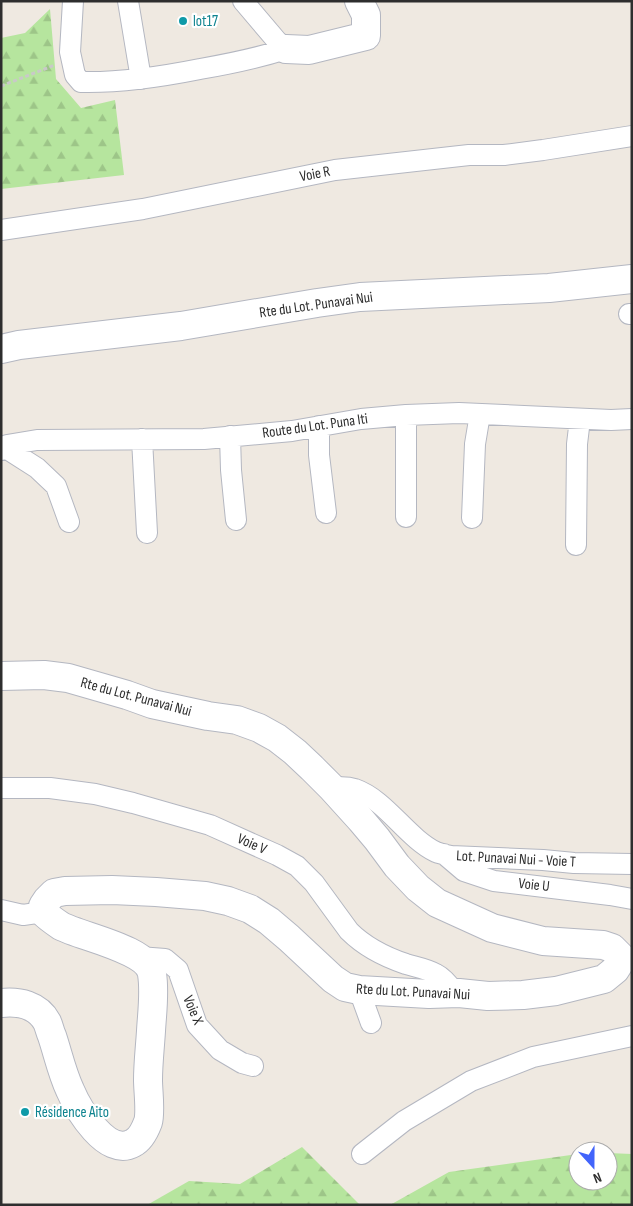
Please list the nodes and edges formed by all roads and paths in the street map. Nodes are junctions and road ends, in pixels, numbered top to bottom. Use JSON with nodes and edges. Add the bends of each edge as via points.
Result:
{"nodes":[{"id":1,"x":73,"y":1,"type":"edge"},
{"id":2,"x":128,"y":1,"type":"edge"},
{"id":3,"x":359,"y":1,"type":"edge"},
{"id":4,"x":243,"y":2,"type":"edge"},
{"id":5,"x":286,"y":49,"type":"junction"},
{"id":6,"x":72,"y":58,"type":"junction"},
{"id":7,"x":141,"y":79,"type":"junction"},
{"id":8,"x":1,"y":86,"type":"edge"},
{"id":9,"x":632,"y":136,"type":"edge"},
{"id":10,"x":1,"y":230,"type":"edge"},
{"id":11,"x":632,"y":279,"type":"edge"},
{"id":12,"x":1,"y":349,"type":"edge"},
{"id":13,"x":480,"y":414,"type":"junction"},
{"id":14,"x":406,"y":415,"type":"junction"},
{"id":15,"x":580,"y":419,"type":"junction"},
{"id":16,"x":632,"y":419,"type":"edge"},
{"id":17,"x":319,"y":426,"type":"junction"},
{"id":18,"x":230,"y":436,"type":"junction"},
{"id":19,"x":142,"y":439,"type":"junction"},
{"id":20,"x":3,"y":448,"type":"edge"},
{"id":21,"x":326,"y":513,"type":"dead end"},
{"id":22,"x":406,"y":517,"type":"dead end"},
{"id":23,"x":472,"y":518,"type":"dead end"},
{"id":24,"x":236,"y":520,"type":"dead end"},
{"id":25,"x":69,"y":522,"type":"dead end"},
{"id":26,"x":147,"y":533,"type":"dead end"},
{"id":27,"x":576,"y":545,"type":"dead end"},
{"id":28,"x":1,"y":676,"type":"edge"},
{"id":29,"x":1,"y":788,"type":"edge"},
{"id":30,"x":332,"y":788,"type":"junction"},
{"id":31,"x":444,"y":854,"type":"junction"},
{"id":32,"x":632,"y":864,"type":"edge"},
{"id":33,"x":632,"y":899,"type":"edge"},
{"id":34,"x":1,"y":910,"type":"edge"},
{"id":35,"x":43,"y":912,"type":"junction"},
{"id":36,"x":139,"y":957,"type":"junction"},
{"id":37,"x":359,"y":990,"type":"junction"},
{"id":38,"x":455,"y":993,"type":"junction"},
{"id":39,"x":1,"y":1003,"type":"edge"},
{"id":40,"x":371,"y":1023,"type":"dead end"},
{"id":41,"x":632,"y":1036,"type":"edge"},
{"id":42,"x":253,"y":1066,"type":"dead end"},
{"id":43,"x":362,"y":1154,"type":"dead end"}],
"edges":[{"from":1,"to":6,"type":"street"},
{"from":2,"to":7,"type":"street"},
{"from":3,"to":5,"type":"main road","via":[[366,15],[366,36],[309,50]]},
{"from":4,"to":5,"type":"street"},
{"from":5,"to":7,"type":"street","via":[[238,62]]},
{"from":6,"to":7,"type":"street","via":[[75,75],[81,82]]},
{"from":6,"to":8,"type":"path"},
{"from":9,"to":10,"type":"street","name":"Voie R","via":[[504,155],[469,154],[335,170],[143,209]]},
{"from":11,"to":12,"type":"main road","name":"Rte du Lot. Punavai Nui","via":[[549,288],[360,297],[181,326]]},
{"from":13,"to":14,"type":"street","name":"Route du Lot. Puna Iti"},
{"from":13,"to":15,"type":"street","name":"Route du Lot. Puna Iti"},
{"from":13,"to":23,"type":"street","via":[[475,444]]},
{"from":14,"to":17,"type":"street","name":"Route du Lot. Puna Iti"},
{"from":14,"to":22,"type":"street"},
{"from":15,"to":16,"type":"street","name":"Route du Lot. Puna Iti"},
{"from":15,"to":27,"type":"street"},
{"from":17,"to":18,"type":"street","name":"Route du Lot. Puna Iti"},
{"from":17,"to":21,"type":"street"},
{"from":18,"to":19,"type":"street","name":"Route du Lot. Puna Iti"},
{"from":18,"to":24,"type":"street"},
{"from":19,"to":20,"type":"street","name":"Route du Lot. Puna Iti","via":[[37,440]]},
{"from":19,"to":26,"type":"street"},
{"from":20,"to":25,"type":"street","via":[[37,468],[56,486]]},
{"from":28,"to":30,"type":"main road","name":"Rte du Lot. Punavai Nui","via":[[68,678],[152,704],[237,720],[277,738]]},
{"from":29,"to":38,"type":"street","name":"Voie V","via":[[50,788],[133,802],[210,825],[277,854],[297,866],[314,883],[355,937],[376,952],[436,973]]},
{"from":30,"to":31,"type":"street","name":"Lot. Punavai Nui - Voie T","via":[[354,788],[365,793],[422,843]]},
{"from":30,"to":38,"type":"main road","name":"Rte du Lot. Punavai Nui","via":[[397,866],[437,903],[492,928],[544,941],[603,945],[620,956],[616,970],[604,979],[556,991],[488,996]]},
{"from":31,"to":32,"type":"street","name":"Lot. Punavai Nui - Voie T"},
{"from":31,"to":33,"type":"street","name":"Voie U","via":[[464,871],[494,881]]},
{"from":34,"to":35,"type":"street","via":[[24,915]]},
{"from":35,"to":36,"type":"main road","via":[[62,927]]},
{"from":35,"to":37,"type":"main road","name":"Rte du Lot. Punavai Nui","via":[[46,900],[54,893],[65,891],[156,892],[228,901],[269,921],[333,979],[345,987]]},
{"from":36,"to":39,"type":"main road","via":[[152,973],[148,1120],[136,1142],[128,1145],[119,1146],[109,1141],[81,1112],[69,1089],[47,1022],[35,1009],[21,1003]]},
{"from":36,"to":42,"type":"street","name":"Voie X","via":[[166,959],[178,970],[197,1024],[220,1050]]},
{"from":37,"to":38,"type":"main road","name":"Rte du Lot. Punavai Nui"},
{"from":37,"to":40,"type":"street"},
{"from":41,"to":43,"type":"street","via":[[533,1057],[471,1082],[404,1121]]}]}
